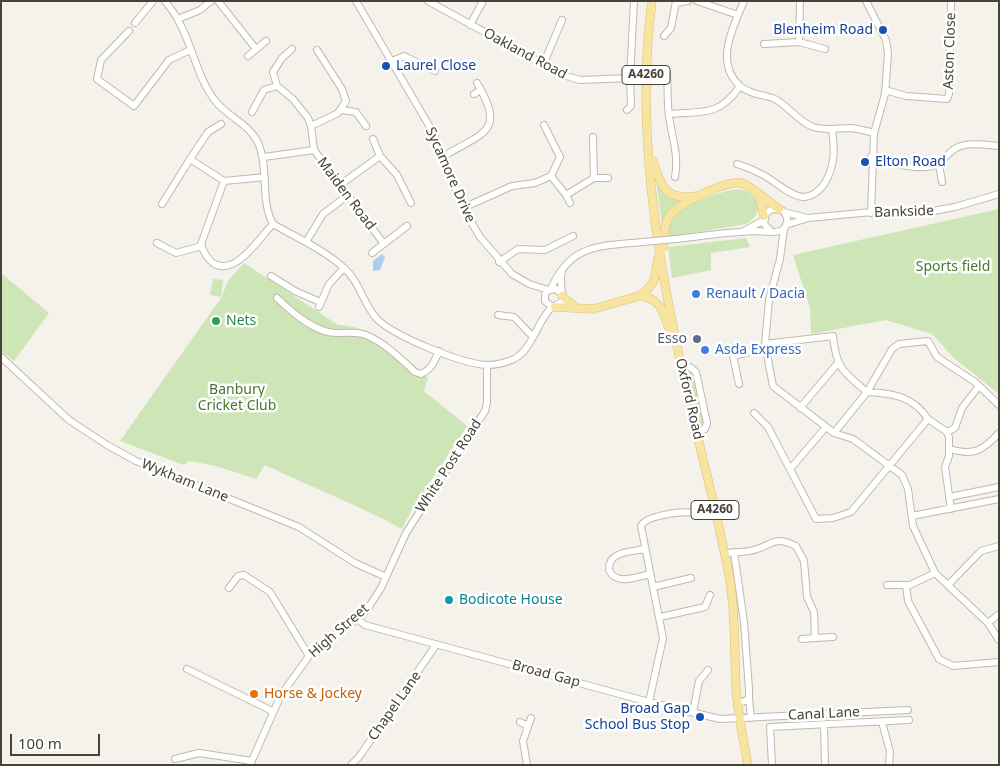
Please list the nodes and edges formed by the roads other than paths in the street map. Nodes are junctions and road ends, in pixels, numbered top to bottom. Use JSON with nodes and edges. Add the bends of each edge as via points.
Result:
{"nodes":[{"id":1,"x":153,"y":1,"type":"edge"},
{"id":2,"x":165,"y":1,"type":"edge"},
{"id":3,"x":212,"y":1,"type":"edge"},
{"id":4,"x":218,"y":1,"type":"edge"},
{"id":5,"x":356,"y":1,"type":"edge"},
{"id":6,"x":428,"y":1,"type":"edge"},
{"id":7,"x":483,"y":1,"type":"edge"},
{"id":8,"x":634,"y":1,"type":"edge"},
{"id":9,"x":652,"y":1,"type":"edge"},
{"id":10,"x":688,"y":1,"type":"edge"},
{"id":11,"x":697,"y":1,"type":"edge"},
{"id":12,"x":744,"y":1,"type":"edge"},
{"id":13,"x":800,"y":1,"type":"edge"},
{"id":14,"x":866,"y":1,"type":"edge"},
{"id":15,"x":951,"y":1,"type":"edge"},
{"id":16,"x":676,"y":2,"type":"edge"},
{"id":17,"x":738,"y":15,"type":"junction"},
{"id":18,"x":178,"y":19,"type":"junction"},
{"id":19,"x":562,"y":20,"type":"dead end"},
{"id":20,"x":135,"y":23,"type":"dead end"},
{"id":21,"x":470,"y":25,"type":"junction"},
{"id":22,"x":128,"y":31,"type":"dead end"},
{"id":23,"x":664,"y":36,"type":"dead end"},
{"id":24,"x":266,"y":41,"type":"dead end"},
{"id":25,"x":799,"y":42,"type":"junction"},
{"id":26,"x":764,"y":44,"type":"dead end"},
{"id":27,"x":256,"y":48,"type":"junction"},
{"id":28,"x":292,"y":49,"type":"dead end"},
{"id":29,"x":825,"y":49,"type":"dead end"},
{"id":30,"x":190,"y":50,"type":"junction"},
{"id":31,"x":317,"y":50,"type":"dead end"},
{"id":32,"x":248,"y":56,"type":"dead end"},
{"id":33,"x":390,"y":62,"type":"junction"},
{"id":34,"x":543,"y":65,"type":"junction"},
{"id":35,"x":435,"y":71,"type":"dead end"},
{"id":36,"x":667,"y":73,"type":"dead end"},
{"id":37,"x":630,"y":78,"type":"junction"},
{"id":38,"x":477,"y":83,"type":"dead end"},
{"id":39,"x":276,"y":86,"type":"junction"},
{"id":40,"x":740,"y":86,"type":"junction"},
{"id":41,"x":481,"y":90,"type":"junction"},
{"id":42,"x":885,"y":90,"type":"junction"},
{"id":43,"x":474,"y":94,"type":"dead end"},
{"id":44,"x":341,"y":110,"type":"junction"},
{"id":45,"x":627,"y":110,"type":"dead end"},
{"id":46,"x":252,"y":112,"type":"dead end"},
{"id":47,"x":669,"y":114,"type":"junction"},
{"id":48,"x":221,"y":124,"type":"dead end"},
{"id":49,"x":544,"y":125,"type":"dead end"},
{"id":50,"x":311,"y":126,"type":"junction"},
{"id":51,"x":366,"y":126,"type":"dead end"},
{"id":52,"x":832,"y":130,"type":"junction"},
{"id":53,"x":874,"y":133,"type":"junction"},
{"id":54,"x":594,"y":137,"type":"dead end"},
{"id":55,"x":373,"y":139,"type":"dead end"},
{"id":56,"x":999,"y":146,"type":"edge"},
{"id":57,"x":314,"y":150,"type":"junction"},
{"id":58,"x":648,"y":150,"type":"junction"},
{"id":59,"x":380,"y":156,"type":"junction"},
{"id":60,"x":444,"y":156,"type":"junction"},
{"id":61,"x":264,"y":157,"type":"junction"},
{"id":62,"x":871,"y":157,"type":"junction"},
{"id":63,"x":190,"y":159,"type":"junction"},
{"id":64,"x":737,"y":164,"type":"dead end"},
{"id":65,"x":939,"y":164,"type":"junction"},
{"id":66,"x":552,"y":176,"type":"junction"},
{"id":67,"x":265,"y":177,"type":"junction"},
{"id":68,"x":675,"y":177,"type":"dead end"},
{"id":69,"x":594,"y":178,"type":"junction"},
{"id":70,"x":608,"y":178,"type":"dead end"},
{"id":71,"x":224,"y":181,"type":"junction"},
{"id":72,"x":942,"y":182,"type":"dead end"},
{"id":73,"x":340,"y":185,"type":"junction"},
{"id":74,"x":999,"y":194,"type":"edge"},
{"id":75,"x":566,"y":195,"type":"junction"},
{"id":76,"x":348,"y":196,"type":"junction"},
{"id":77,"x":700,"y":196,"type":"junction"},
{"id":78,"x":759,"y":196,"type":"junction"},
{"id":79,"x":411,"y":203,"type":"dead end"},
{"id":80,"x":570,"y":203,"type":"dead end"},
{"id":81,"x":162,"y":204,"type":"dead end"},
{"id":82,"x":463,"y":208,"type":"junction"},
{"id":83,"x":782,"y":210,"type":"junction"},
{"id":84,"x":871,"y":213,"type":"junction"},
{"id":85,"x":764,"y":218,"type":"junction"},
{"id":86,"x":808,"y":218,"type":"junction"},
{"id":87,"x":273,"y":224,"type":"junction"},
{"id":88,"x":407,"y":226,"type":"dead end"},
{"id":89,"x":785,"y":226,"type":"junction"},
{"id":90,"x":742,"y":231,"type":"junction"},
{"id":91,"x":773,"y":231,"type":"junction"},
{"id":92,"x":573,"y":236,"type":"dead end"},
{"id":93,"x":157,"y":242,"type":"dead end"},
{"id":94,"x":306,"y":242,"type":"junction"},
{"id":95,"x":384,"y":244,"type":"junction"},
{"id":96,"x":659,"y":244,"type":"junction"},
{"id":97,"x":202,"y":246,"type":"junction"},
{"id":98,"x":781,"y":249,"type":"junction"},
{"id":99,"x":372,"y":253,"type":"dead end"},
{"id":100,"x":499,"y":262,"type":"junction"},
{"id":101,"x":661,"y":262,"type":"junction"},
{"id":102,"x":344,"y":268,"type":"junction"},
{"id":103,"x":563,"y":268,"type":"junction"},
{"id":104,"x":271,"y":276,"type":"dead end"},
{"id":105,"x":529,"y":284,"type":"junction"},
{"id":106,"x":550,"y":290,"type":"junction"},
{"id":107,"x":562,"y":295,"type":"junction"},
{"id":108,"x":639,"y":296,"type":"junction"},
{"id":109,"x":277,"y":298,"type":"dead end"},
{"id":110,"x":545,"y":301,"type":"junction"},
{"id":111,"x":554,"y":307,"type":"junction"},
{"id":112,"x":578,"y":309,"type":"junction"},
{"id":113,"x":498,"y":315,"type":"dead end"},
{"id":114,"x":541,"y":320,"type":"junction"},
{"id":115,"x":533,"y":336,"type":"junction"},
{"id":116,"x":766,"y":346,"type":"junction"},
{"id":117,"x":439,"y":351,"type":"junction"},
{"id":118,"x":678,"y":351,"type":"junction"},
{"id":119,"x":1,"y":357,"type":"edge"},
{"id":120,"x":838,"y":364,"type":"junction"},
{"id":121,"x":487,"y":365,"type":"junction"},
{"id":122,"x":680,"y":367,"type":"junction"},
{"id":123,"x":739,"y":384,"type":"dead end"},
{"id":124,"x":979,"y":386,"type":"junction"},
{"id":125,"x":866,"y":392,"type":"junction"},
{"id":126,"x":999,"y":405,"type":"edge"},
{"id":127,"x":800,"y":408,"type":"junction"},
{"id":128,"x":754,"y":413,"type":"dead end"},
{"id":129,"x":928,"y":419,"type":"junction"},
{"id":130,"x":826,"y":428,"type":"junction"},
{"id":131,"x":947,"y":432,"type":"junction"},
{"id":132,"x":696,"y":433,"type":"junction"},
{"id":133,"x":834,"y":433,"type":"junction"},
{"id":134,"x":999,"y":433,"type":"edge"},
{"id":135,"x":950,"y":449,"type":"junction"},
{"id":136,"x":891,"y":465,"type":"junction"},
{"id":137,"x":791,"y":468,"type":"junction"},
{"id":138,"x":999,"y":488,"type":"edge"},
{"id":139,"x":949,"y":497,"type":"junction"},
{"id":140,"x":999,"y":499,"type":"edge"},
{"id":141,"x":951,"y":508,"type":"junction"},
{"id":142,"x":696,"y":513,"type":"dead end"},
{"id":143,"x":912,"y":516,"type":"junction"},
{"id":144,"x":999,"y":546,"type":"edge"},
{"id":145,"x":645,"y":549,"type":"junction"},
{"id":146,"x":734,"y":552,"type":"junction"},
{"id":147,"x":724,"y":554,"type":"junction"},
{"id":148,"x":935,"y":573,"type":"junction"},
{"id":149,"x":650,"y":574,"type":"junction"},
{"id":150,"x":386,"y":577,"type":"junction"},
{"id":151,"x":691,"y":578,"type":"dead end"},
{"id":152,"x":887,"y":585,"type":"dead end"},
{"id":153,"x":906,"y":585,"type":"junction"},
{"id":154,"x":948,"y":585,"type":"junction"},
{"id":155,"x":653,"y":587,"type":"junction"},
{"id":156,"x":229,"y":588,"type":"dead end"},
{"id":157,"x":710,"y":595,"type":"dead end"},
{"id":158,"x":999,"y":614,"type":"edge"},
{"id":159,"x":660,"y":617,"type":"junction"},
{"id":160,"x":357,"y":620,"type":"junction"},
{"id":161,"x":988,"y":623,"type":"junction"},
{"id":162,"x":832,"y":637,"type":"dead end"},
{"id":163,"x":815,"y":638,"type":"junction"},
{"id":164,"x":802,"y":639,"type":"dead end"},
{"id":165,"x":999,"y":640,"type":"edge"},
{"id":166,"x":436,"y":645,"type":"junction"},
{"id":167,"x":309,"y":656,"type":"junction"},
{"id":168,"x":999,"y":662,"type":"edge"},
{"id":169,"x":187,"y":669,"type":"dead end"},
{"id":170,"x":708,"y":670,"type":"dead end"},
{"id":171,"x":749,"y":699,"type":"junction"},
{"id":172,"x":649,"y":702,"type":"junction"},
{"id":173,"x":738,"y":704,"type":"junction"},
{"id":174,"x":908,"y":710,"type":"dead end"},
{"id":175,"x":272,"y":711,"type":"junction"},
{"id":176,"x":693,"y":712,"type":"junction"},
{"id":177,"x":531,"y":718,"type":"dead end"},
{"id":178,"x":739,"y":718,"type":"junction"},
{"id":179,"x":751,"y":718,"type":"junction"},
{"id":180,"x":909,"y":720,"type":"dead end"},
{"id":181,"x":520,"y":722,"type":"dead end"},
{"id":182,"x":882,"y":722,"type":"junction"},
{"id":183,"x":824,"y":725,"type":"junction"},
{"id":184,"x":528,"y":726,"type":"junction"},
{"id":185,"x":175,"y":759,"type":"dead end"},
{"id":186,"x":251,"y":763,"type":"edge"},
{"id":187,"x":352,"y":765,"type":"edge"},
{"id":188,"x":528,"y":765,"type":"edge"},
{"id":189,"x":748,"y":765,"type":"edge"},
{"id":190,"x":772,"y":765,"type":"edge"},
{"id":191,"x":826,"y":765,"type":"edge"},
{"id":192,"x":889,"y":765,"type":"edge"}],
"edges":[{"from":1,"to":20,"type":"street"},
{"from":2,"to":18,"type":"street"},
{"from":3,"to":18,"type":"street"},
{"from":4,"to":27,"type":"street"},
{"from":5,"to":33,"type":"street","name":"Sycamore Drive"},
{"from":6,"to":21,"type":"street","name":"Oakland Road"},
{"from":7,"to":21,"type":"street"},
{"from":8,"to":37,"type":"street"},
{"from":9,"to":58,"type":"main road","name":"Oxford Road","number":"A4260","via":[[646,69]]},
{"from":10,"to":16,"type":"street"},
{"from":11,"to":17,"type":"street"},
{"from":12,"to":17,"type":"street"},
{"from":13,"to":25,"type":"street"},
{"from":14,"to":42,"type":"street","via":[[886,40],[888,68]]},
{"from":15,"to":42,"type":"street","name":"Aston Close","via":[[947,99],[906,96]]},
{"from":16,"to":23,"type":"street","via":[[671,28]]},
{"from":17,"to":40,"type":"street","via":[[726,51],[729,69]]},
{"from":18,"to":30,"type":"street"},
{"from":19,"to":34,"type":"street"},
{"from":21,"to":34,"type":"street","name":"Oakland Road"},
{"from":22,"to":30,"type":"street","via":[[101,60],[97,79],[134,106],[169,60]]},
{"from":24,"to":27,"type":"street"},
{"from":25,"to":26,"type":"street"},
{"from":25,"to":29,"type":"street"},
{"from":27,"to":32,"type":"street"},
{"from":28,"to":39,"type":"street","via":[[276,66]]},
{"from":30,"to":61,"type":"street","via":[[217,103],[252,134]]},
{"from":31,"to":44,"type":"street","via":[[345,96]]},
{"from":33,"to":35,"type":"street","via":[[404,56]]},
{"from":33,"to":60,"type":"street","name":"Sycamore Drive"},
{"from":34,"to":37,"type":"street","name":"Oakland Road","via":[[580,80]]},
{"from":36,"to":47,"type":"street"},
{"from":37,"to":45,"type":"street","via":[[631,106]]},
{"from":38,"to":41,"type":"street"},
{"from":39,"to":46,"type":"street","via":[[264,90]]},
{"from":39,"to":50,"type":"street","name":"Maiden Road","via":[[293,99]]},
{"from":40,"to":47,"type":"street","via":[[722,107]]},
{"from":40,"to":52,"type":"street","via":[[782,103],[808,124]]},
{"from":41,"to":43,"type":"street"},
{"from":41,"to":60,"type":"street","via":[[490,104],[491,123],[484,133]]},
{"from":42,"to":53,"type":"street"},
{"from":44,"to":50,"type":"street"},
{"from":44,"to":51,"type":"street","via":[[356,112]]},
{"from":47,"to":68,"type":"street","via":[[677,150]]},
{"from":48,"to":63,"type":"street","via":[[208,132]]},
{"from":49,"to":66,"type":"street","via":[[559,150],[560,157]]},
{"from":50,"to":57,"type":"street","name":"Maiden Road"},
{"from":52,"to":53,"type":"street","via":[[853,128]]},
{"from":52,"to":64,"type":"street","via":[[833,167],[820,190],[812,195],[803,197],[792,193],[750,168]]},
{"from":53,"to":62,"type":"street"},
{"from":54,"to":69,"type":"street"},
{"from":55,"to":59,"type":"street"},
{"from":56,"to":65,"type":"street","via":[[971,145],[955,149]]},
{"from":57,"to":61,"type":"street"},
{"from":57,"to":73,"type":"street","name":"Maiden Road"},
{"from":58,"to":77,"type":"main road","via":[[666,191],[680,198]]},
{"from":58,"to":96,"type":"main road","name":"Oxford Road","number":"A4260"},
{"from":59,"to":73,"type":"street"},
{"from":59,"to":79,"type":"street","via":[[397,175]]},
{"from":60,"to":82,"type":"street","name":"Sycamore Drive"},
{"from":61,"to":67,"type":"street"},
{"from":62,"to":65,"type":"street","via":[[917,167]]},
{"from":62,"to":84,"type":"street"},
{"from":63,"to":71,"type":"street"},
{"from":63,"to":81,"type":"street"},
{"from":65,"to":72,"type":"street"},
{"from":66,"to":75,"type":"street"},
{"from":66,"to":82,"type":"street","via":[[512,186]]},
{"from":67,"to":71,"type":"street"},
{"from":67,"to":87,"type":"street","via":[[268,210]]},
{"from":69,"to":70,"type":"street"},
{"from":69,"to":75,"type":"street"},
{"from":71,"to":97,"type":"street"},
{"from":73,"to":76,"type":"street","name":"Maiden Road"},
{"from":74,"to":84,"type":"street","name":"Bankside","via":[[935,211]]},
{"from":75,"to":80,"type":"street"},
{"from":76,"to":94,"type":"street","via":[[323,214]]},
{"from":76,"to":95,"type":"street","name":"Maiden Road"},
{"from":77,"to":78,"type":"main road","via":[[734,182],[749,186]]},
{"from":77,"to":101,"type":"main road","via":[[669,217]]},
{"from":78,"to":83,"type":"main road"},
{"from":78,"to":85,"type":"main road"},
{"from":82,"to":100,"type":"street","name":"Sycamore Drive"},
{"from":83,"to":85,"type":"street","via":[[772,209]]},
{"from":83,"to":86,"type":"street","name":"Bankside"},
{"from":83,"to":89,"type":"street","via":[[787,218]]},
{"from":84,"to":86,"type":"street","name":"Bankside"},
{"from":85,"to":90,"type":"street"},
{"from":85,"to":91,"type":"street"},
{"from":86,"to":89,"type":"street","name":"Bankside"},
{"from":87,"to":94,"type":"street"},
{"from":87,"to":97,"type":"street","via":[[232,265],[221,266],[212,262]]},
{"from":88,"to":95,"type":"street"},
{"from":89,"to":91,"type":"street"},
{"from":89,"to":98,"type":"street"},
{"from":90,"to":91,"type":"street"},
{"from":90,"to":103,"type":"street","bridge":true,"via":[[586,250],[570,259]]},
{"from":91,"to":98,"type":"street"},
{"from":92,"to":100,"type":"street","via":[[545,250],[518,249]]},
{"from":93,"to":97,"type":"street","via":[[176,253]]},
{"from":94,"to":102,"type":"street"},
{"from":95,"to":99,"type":"street"},
{"from":96,"to":101,"type":"main road","name":"Oxford Road","number":"A4260"},
{"from":96,"to":108,"type":"main road","via":[[654,281]]},
{"from":98,"to":116,"type":"street","via":[[769,300]]},
{"from":100,"to":105,"type":"street","name":"Sycamore Drive"},
{"from":101,"to":118,"type":"main road","name":"Oxford Road","number":"A4260"},
{"from":102,"to":104,"type":"street","via":[[329,284],[320,304]]},
{"from":102,"to":117,"type":"street","via":[[376,318],[390,330]]},
{"from":103,"to":106,"type":"street"},
{"from":103,"to":107,"type":"street","via":[[560,279]]},
{"from":105,"to":106,"type":"street","name":"Sycamore Drive"},
{"from":105,"to":110,"type":"street","name":"Sycamore Drive"},
{"from":106,"to":107,"type":"street","via":[[556,289]]},
{"from":106,"to":110,"type":"street","via":[[545,294]]},
{"from":107,"to":111,"type":"street","via":[[560,304]]},
{"from":107,"to":112,"type":"main road"},
{"from":108,"to":112,"type":"main road","via":[[600,307]]},
{"from":108,"to":118,"type":"main road","via":[[650,297],[660,305]]},
{"from":109,"to":117,"type":"street","via":[[321,330],[334,333],[354,331],[380,342],[415,372],[422,374],[429,370]]},
{"from":110,"to":111,"type":"street"},
{"from":110,"to":114,"type":"street"},
{"from":111,"to":112,"type":"main road"},
{"from":111,"to":114,"type":"street"},
{"from":113,"to":115,"type":"street","via":[[514,317]]},
{"from":114,"to":115,"type":"street"},
{"from":115,"to":121,"type":"street","via":[[514,359]]},
{"from":116,"to":120,"type":"street","via":[[833,336]]},
{"from":116,"to":123,"type":"street","via":[[733,356]]},
{"from":116,"to":127,"type":"street","via":[[773,386]]},
{"from":117,"to":121,"type":"street"},
{"from":118,"to":122,"type":"main road","name":"Oxford Road","number":"A4260"},
{"from":119,"to":150,"type":"street","name":"Wykham Lane","via":[[70,420],[107,445],[143,464],[299,527],[355,563]]},
{"from":120,"to":125,"type":"street"},
{"from":120,"to":127,"type":"street"},
{"from":121,"to":150,"type":"street","name":"White Post Road","via":[[484,411],[420,511]]},
{"from":122,"to":132,"type":"main road","name":"Oxford Road","number":"A4260"},
{"from":122,"to":132,"type":"street","via":[[690,367],[696,372],[707,423],[705,429]]},
{"from":124,"to":125,"type":"street","via":[[937,357],[928,341],[918,341],[899,344],[892,349]]},
{"from":124,"to":126,"type":"street"},
{"from":124,"to":131,"type":"street","via":[[962,408],[954,428]]},
{"from":125,"to":129,"type":"street","via":[[907,398]]},
{"from":125,"to":133,"type":"street"},
{"from":127,"to":130,"type":"street"},
{"from":128,"to":137,"type":"street","via":[[768,427]]},
{"from":129,"to":131,"type":"street"},
{"from":129,"to":136,"type":"street"},
{"from":130,"to":133,"type":"street"},
{"from":130,"to":137,"type":"street"},
{"from":131,"to":135,"type":"street"},
{"from":132,"to":147,"type":"main road","name":"Oxford Road","number":"A4260"},
{"from":133,"to":136,"type":"street","via":[[853,440]]},
{"from":134,"to":135,"type":"street","via":[[981,449],[970,453]]},
{"from":135,"to":139,"type":"street","via":[[945,467]]},
{"from":136,"to":137,"type":"street","via":[[851,512],[816,519]]},
{"from":136,"to":143,"type":"street","via":[[902,475],[908,489]]},
{"from":138,"to":139,"type":"street"},
{"from":139,"to":141,"type":"street"},
{"from":140,"to":141,"type":"street"},
{"from":141,"to":143,"type":"street"},
{"from":142,"to":145,"type":"street","via":[[646,520],[641,526]]},
{"from":143,"to":148,"type":"street","via":[[913,526]]},
{"from":144,"to":154,"type":"street","via":[[981,551]]},
{"from":145,"to":149,"type":"street"},
{"from":145,"to":149,"type":"street","via":[[614,556],[609,570],[614,577],[623,579]]},
{"from":146,"to":147,"type":"street"},
{"from":146,"to":163,"type":"street","via":[[780,541],[796,546],[804,561],[807,598],[814,612]]},
{"from":146,"to":171,"type":"street","via":[[744,622]]},
{"from":147,"to":173,"type":"main road","name":"Oxford Road","number":"A4260","via":[[732,608]]},
{"from":148,"to":153,"type":"street"},
{"from":148,"to":154,"type":"street"},
{"from":149,"to":155,"type":"street"},
{"from":150,"to":160,"type":"street","name":"High Street"},
{"from":151,"to":155,"type":"street"},
{"from":152,"to":153,"type":"street"},
{"from":153,"to":168,"type":"street","via":[[908,601],[939,659],[953,666]]},
{"from":154,"to":161,"type":"street"},
{"from":155,"to":159,"type":"street"},
{"from":156,"to":167,"type":"street","via":[[238,576],[244,574],[265,588]]},
{"from":157,"to":159,"type":"street","via":[[705,607]]},
{"from":158,"to":161,"type":"street"},
{"from":159,"to":172,"type":"street","via":[[663,644]]},
{"from":160,"to":166,"type":"street","name":"Broad Gap"},
{"from":160,"to":167,"type":"street","name":"High Street"},
{"from":161,"to":165,"type":"street"},
{"from":162,"to":163,"type":"street"},
{"from":163,"to":164,"type":"street"},
{"from":166,"to":172,"type":"street","name":"Broad Gap"},
{"from":166,"to":187,"type":"street","name":"Chapel Lane"},
{"from":167,"to":175,"type":"street","name":"High Street"},
{"from":169,"to":175,"type":"street"},
{"from":170,"to":176,"type":"street","via":[[699,681]]},
{"from":171,"to":173,"type":"street"},
{"from":171,"to":179,"type":"street"},
{"from":172,"to":176,"type":"street","name":"Broad Gap"},
{"from":173,"to":178,"type":"main road","name":"Oxford Road","number":"A4260"},
{"from":174,"to":179,"type":"street","name":"Canal Lane"},
{"from":175,"to":186,"type":"street","name":"High Street"},
{"from":176,"to":178,"type":"street","name":"Broad Gap","via":[[720,719]]},
{"from":177,"to":184,"type":"street"},
{"from":178,"to":179,"type":"street","name":"Canal Lane"},
{"from":178,"to":189,"type":"main road","name":"Oxford Road","number":"A4260"},
{"from":180,"to":182,"type":"street"},
{"from":181,"to":184,"type":"street"},
{"from":182,"to":183,"type":"street"},
{"from":182,"to":192,"type":"street","via":[[890,752]]},
{"from":183,"to":190,"type":"street","via":[[770,728]]},
{"from":183,"to":191,"type":"street"},
{"from":184,"to":188,"type":"street","via":[[523,741]]},
{"from":185,"to":186,"type":"street","via":[[193,753],[242,758]]}]}
